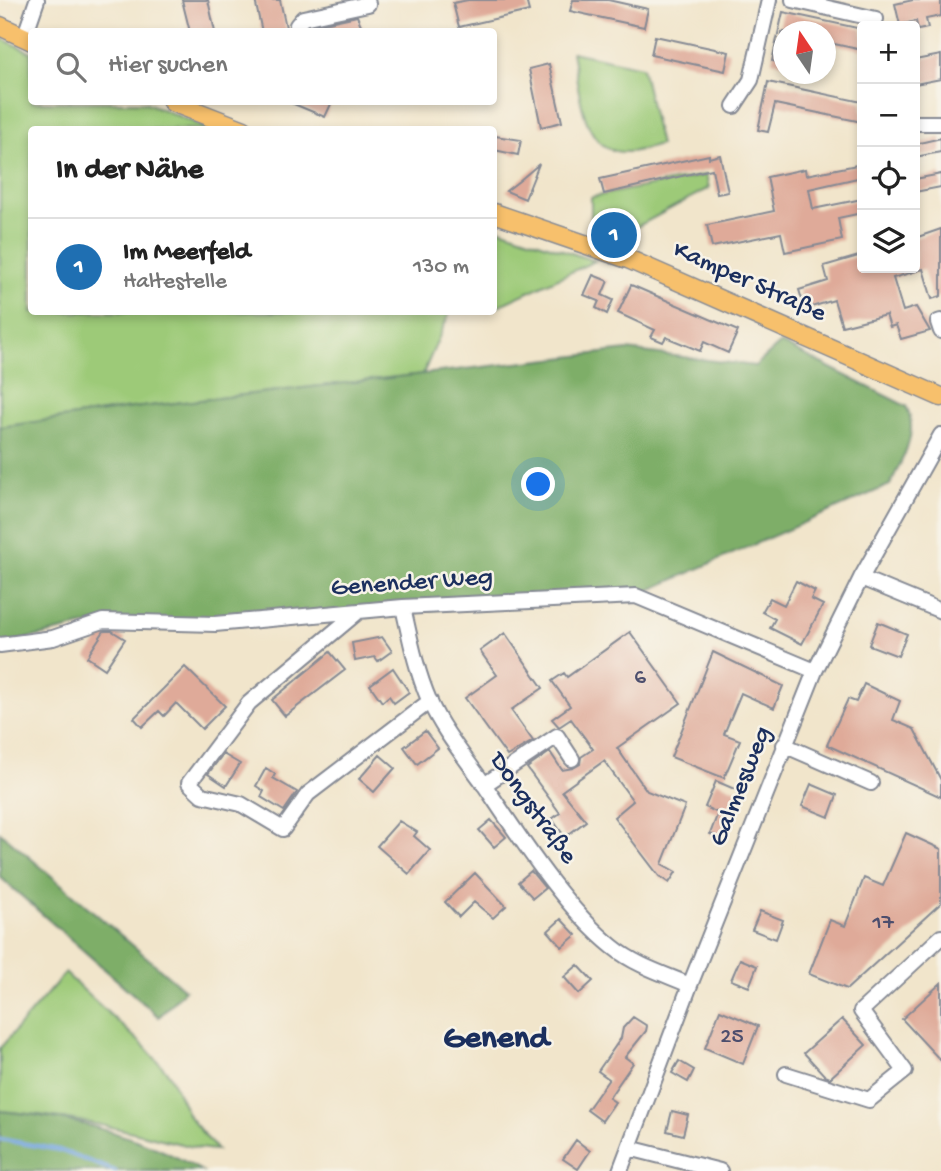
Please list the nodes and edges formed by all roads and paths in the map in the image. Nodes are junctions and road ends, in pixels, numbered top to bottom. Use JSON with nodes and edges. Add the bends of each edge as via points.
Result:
{"nodes":[{"id":1,"x":37,"y":0,"type":"edge"},
{"id":2,"x":368,"y":0,"type":"edge"},
{"id":3,"x":769,"y":0,"type":"edge"},
{"id":4,"x":793,"y":0,"type":"edge"},
{"id":5,"x":876,"y":19,"type":"dead end"},
{"id":6,"x":0,"y":26,"type":"edge"},
{"id":7,"x":31,"y":28,"type":"edge"},
{"id":8,"x":297,"y":28,"type":"edge"},
{"id":9,"x":28,"y":40,"type":"edge"},
{"id":10,"x":180,"y":105,"type":"edge"},
{"id":11,"x":734,"y":106,"type":"dead end"},
{"id":12,"x":920,"y":123,"type":"edge"},
{"id":13,"x":941,"y":123,"type":"edge"},
{"id":14,"x":234,"y":126,"type":"edge"},
{"id":15,"x":497,"y":213,"type":"edge"},
{"id":16,"x":941,"y":321,"type":"edge"},
{"id":17,"x":941,"y":331,"type":"edge"},
{"id":18,"x":941,"y":397,"type":"edge"},
{"id":19,"x":941,"y":435,"type":"edge"},
{"id":20,"x":860,"y":578,"type":"junction"},
{"id":21,"x":403,"y":607,"type":"junction"},
{"id":22,"x":359,"y":611,"type":"junction"},
{"id":23,"x":941,"y":611,"type":"edge"},
{"id":24,"x":0,"y":645,"type":"edge"},
{"id":25,"x":815,"y":671,"type":"junction"},
{"id":26,"x":430,"y":701,"type":"junction"},
{"id":27,"x":785,"y":746,"type":"junction"},
{"id":28,"x":572,"y":759,"type":"dead end"},
{"id":29,"x":871,"y":783,"type":"dead end"},
{"id":30,"x":484,"y":785,"type":"junction"},
{"id":31,"x":941,"y":937,"type":"edge"},
{"id":32,"x":690,"y":985,"type":"junction"},
{"id":33,"x":786,"y":1074,"type":"dead end"},
{"id":34,"x":629,"y":1148,"type":"junction"},
{"id":35,"x":620,"y":1171,"type":"edge"},
{"id":36,"x":720,"y":1171,"type":"edge"}],
"edges":[{"from":1,"to":7,"type":"street"},
{"from":2,"to":8,"type":"street","via":[[368,4],[303,18]]},
{"from":3,"to":11,"type":"street","via":[[751,80]]},
{"from":4,"to":5,"type":"street"},
{"from":6,"to":9,"type":"main road"},
{"from":10,"to":14,"type":"main road"},
{"from":12,"to":13,"type":"street"},
{"from":15,"to":18,"type":"main road","name":"Kamper Straße","via":[[652,269]]},
{"from":16,"to":17,"type":"street"},
{"from":19,"to":20,"type":"street","name":"Galmesweg"},
{"from":20,"to":23,"type":"street"},
{"from":20,"to":25,"type":"street","name":"Galmesweg"},
{"from":21,"to":22,"type":"street","name":"Genender Weg"},
{"from":21,"to":25,"type":"street","name":"Genender Weg","via":[[636,596]]},
{"from":21,"to":26,"type":"street","name":"Dongstraße"},
{"from":22,"to":24,"type":"street","name":"Genender Weg","via":[[215,624],[103,621],[53,638]]},
{"from":22,"to":26,"type":"street","via":[[249,703],[189,783],[202,795],[241,804],[284,830],[309,794]]},
{"from":25,"to":27,"type":"street","name":"Galmesweg"},
{"from":26,"to":30,"type":"street","name":"Dongstraße"},
{"from":27,"to":29,"type":"street"},
{"from":27,"to":32,"type":"street","name":"Galmesweg"},
{"from":28,"to":30,"type":"street","via":[[557,736]]},
{"from":30,"to":32,"type":"street","name":"Dongstraße","via":[[545,871],[597,933],[632,960]]},
{"from":31,"to":33,"type":"street","via":[[861,1011],[905,1071],[869,1100]]},
{"from":32,"to":34,"type":"street","name":"Galmesweg"},
{"from":34,"to":35,"type":"street","name":"Galmesweg"},
{"from":34,"to":36,"type":"street"}]}
